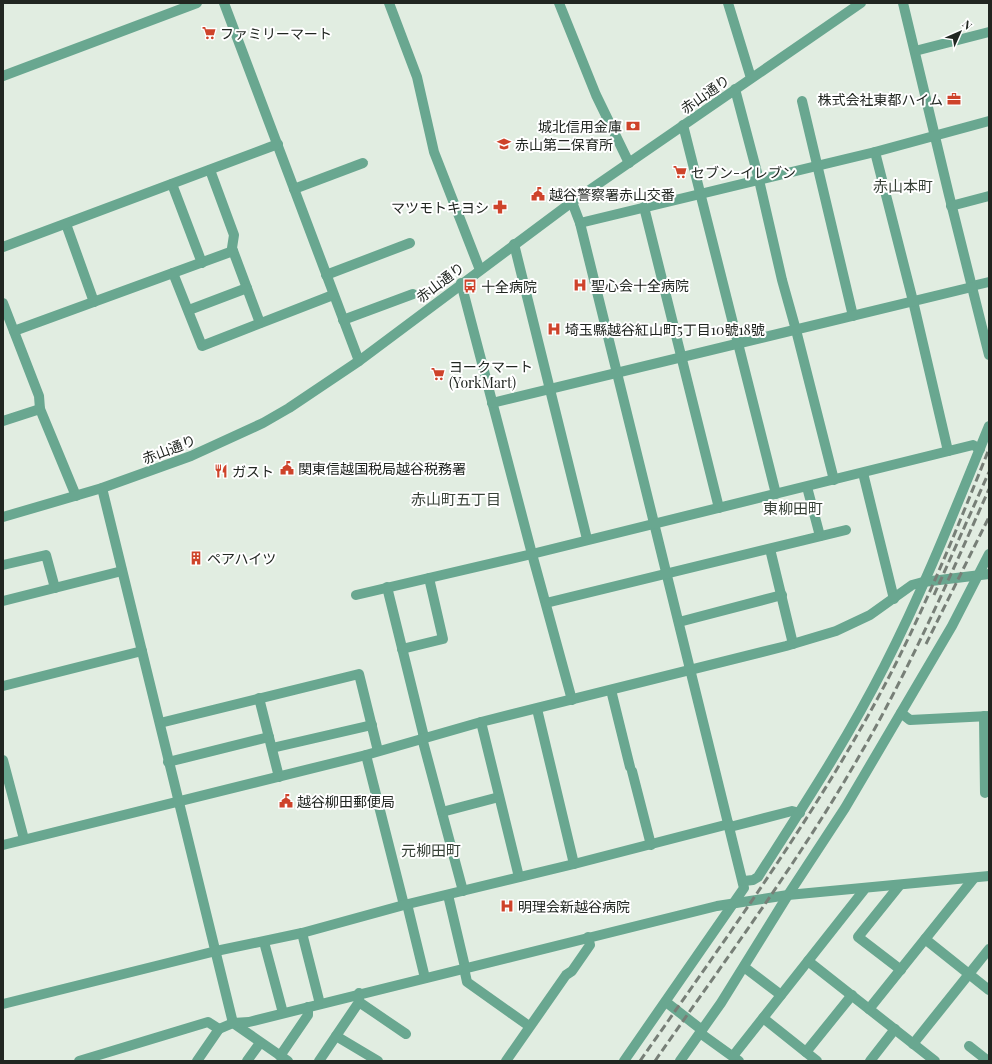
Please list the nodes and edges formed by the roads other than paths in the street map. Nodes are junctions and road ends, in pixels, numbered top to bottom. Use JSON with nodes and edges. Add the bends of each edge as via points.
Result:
{"nodes":[{"id":1,"x":197,"y":3,"type":"edge"},
{"id":2,"x":224,"y":3,"type":"edge"},
{"id":3,"x":389,"y":3,"type":"edge"},
{"id":4,"x":560,"y":3,"type":"edge"},
{"id":5,"x":728,"y":3,"type":"edge"},
{"id":6,"x":861,"y":3,"type":"edge"},
{"id":7,"x":903,"y":3,"type":"edge"},
{"id":8,"x":989,"y":32,"type":"edge"},
{"id":9,"x":915,"y":51,"type":"junction"},
{"id":10,"x":3,"y":76,"type":"edge"},
{"id":11,"x":751,"y":78,"type":"junction"},
{"id":12,"x":735,"y":89,"type":"junction"},
{"id":13,"x":802,"y":101,"type":"dead end"},
{"id":14,"x":989,"y":121,"type":"edge"},
{"id":15,"x":683,"y":126,"type":"junction"},
{"id":16,"x":935,"y":135,"type":"junction"},
{"id":17,"x":278,"y":144,"type":"junction"},
{"id":18,"x":875,"y":152,"type":"junction"},
{"id":19,"x":363,"y":162,"type":"dead end"},
{"id":20,"x":629,"y":163,"type":"junction"},
{"id":21,"x":816,"y":166,"type":"junction"},
{"id":22,"x":210,"y":170,"type":"junction"},
{"id":23,"x":759,"y":180,"type":"junction"},
{"id":24,"x":172,"y":184,"type":"junction"},
{"id":25,"x":294,"y":189,"type":"junction"},
{"id":26,"x":700,"y":195,"type":"junction"},
{"id":27,"x":989,"y":196,"type":"edge"},
{"id":28,"x":572,"y":202,"type":"junction"},
{"id":29,"x":951,"y":206,"type":"junction"},
{"id":30,"x":644,"y":208,"type":"junction"},
{"id":31,"x":580,"y":223,"type":"junction"},
{"id":32,"x":66,"y":224,"type":"junction"},
{"id":33,"x":410,"y":243,"type":"dead end"},
{"id":34,"x":514,"y":244,"type":"junction"},
{"id":35,"x":3,"y":247,"type":"edge"},
{"id":36,"x":234,"y":251,"type":"junction"},
{"id":37,"x":202,"y":263,"type":"junction"},
{"id":38,"x":480,"y":270,"type":"junction"},
{"id":39,"x":173,"y":274,"type":"junction"},
{"id":40,"x":326,"y":275,"type":"junction"},
{"id":41,"x":989,"y":282,"type":"edge"},
{"id":42,"x":461,"y":284,"type":"junction"},
{"id":43,"x":972,"y":286,"type":"junction"},
{"id":44,"x":247,"y":288,"type":"junction"},
{"id":45,"x":413,"y":294,"type":"dead end"},
{"id":46,"x":333,"y":295,"type":"junction"},
{"id":47,"x":913,"y":301,"type":"junction"},
{"id":48,"x":94,"y":302,"type":"junction"},
{"id":49,"x":3,"y":303,"type":"edge"},
{"id":50,"x":189,"y":310,"type":"junction"},
{"id":51,"x":853,"y":316,"type":"junction"},
{"id":52,"x":343,"y":320,"type":"junction"},
{"id":53,"x":260,"y":323,"type":"junction"},
{"id":54,"x":796,"y":330,"type":"junction"},
{"id":55,"x":14,"y":331,"type":"junction"},
{"id":56,"x":739,"y":343,"type":"junction"},
{"id":57,"x":989,"y":356,"type":"edge"},
{"id":58,"x":680,"y":357,"type":"junction"},
{"id":59,"x":359,"y":361,"type":"junction"},
{"id":60,"x":617,"y":373,"type":"junction"},
{"id":61,"x":551,"y":389,"type":"junction"},
{"id":62,"x":492,"y":403,"type":"junction"},
{"id":63,"x":40,"y":409,"type":"junction"},
{"id":64,"x":3,"y":421,"type":"edge"},
{"id":65,"x":989,"y":426,"type":"edge"},
{"id":66,"x":980,"y":449,"type":"junction"},
{"id":67,"x":948,"y":451,"type":"junction"},
{"id":68,"x":862,"y":473,"type":"junction"},
{"id":69,"x":834,"y":480,"type":"junction"},
{"id":70,"x":807,"y":487,"type":"junction"},
{"id":71,"x":102,"y":488,"type":"junction"},
{"id":72,"x":776,"y":494,"type":"junction"},
{"id":73,"x":76,"y":496,"type":"junction"},
{"id":74,"x":719,"y":508,"type":"junction"},
{"id":75,"x":3,"y":517,"type":"edge"},
{"id":76,"x":654,"y":523,"type":"junction"},
{"id":77,"x":846,"y":530,"type":"dead end"},
{"id":78,"x":820,"y":536,"type":"junction"},
{"id":79,"x":587,"y":539,"type":"junction"},
{"id":80,"x":770,"y":549,"type":"junction"},
{"id":81,"x":532,"y":554,"type":"junction"},
{"id":82,"x":989,"y":554,"type":"edge"},
{"id":83,"x":3,"y":566,"type":"edge"},
{"id":84,"x":122,"y":571,"type":"junction"},
{"id":85,"x":668,"y":573,"type":"junction"},
{"id":86,"x":984,"y":575,"type":"edge"},
{"id":87,"x":429,"y":578,"type":"junction"},
{"id":88,"x":923,"y":582,"type":"junction"},
{"id":89,"x":55,"y":588,"type":"junction"},
{"id":90,"x":387,"y":588,"type":"junction"},
{"id":91,"x":356,"y":594,"type":"dead end"},
{"id":92,"x":782,"y":595,"type":"junction"},
{"id":93,"x":894,"y":598,"type":"junction"},
{"id":94,"x":3,"y":601,"type":"edge"},
{"id":95,"x":546,"y":603,"type":"junction"},
{"id":96,"x":679,"y":622,"type":"junction"},
{"id":97,"x":794,"y":644,"type":"junction"},
{"id":98,"x":402,"y":649,"type":"junction"},
{"id":99,"x":142,"y":651,"type":"junction"},
{"id":100,"x":690,"y":669,"type":"junction"},
{"id":101,"x":3,"y":686,"type":"edge"},
{"id":102,"x":611,"y":690,"type":"junction"},
{"id":103,"x":259,"y":698,"type":"junction"},
{"id":104,"x":572,"y":700,"type":"junction"},
{"id":105,"x":537,"y":709,"type":"junction"},
{"id":106,"x":901,"y":713,"type":"junction"},
{"id":107,"x":986,"y":716,"type":"edge"},
{"id":108,"x":481,"y":722,"type":"junction"},
{"id":109,"x":160,"y":723,"type":"junction"},
{"id":110,"x":372,"y":725,"type":"junction"},
{"id":111,"x":269,"y":737,"type":"junction"},
{"id":112,"x":423,"y":738,"type":"junction"},
{"id":113,"x":272,"y":748,"type":"junction"},
{"id":114,"x":378,"y":751,"type":"junction"},
{"id":115,"x":366,"y":755,"type":"junction"},
{"id":116,"x":3,"y":760,"type":"edge"},
{"id":117,"x":168,"y":762,"type":"junction"},
{"id":118,"x":279,"y":777,"type":"junction"},
{"id":119,"x":985,"y":793,"type":"dead end"},
{"id":120,"x":499,"y":797,"type":"junction"},
{"id":121,"x":177,"y":802,"type":"junction"},
{"id":122,"x":442,"y":812,"type":"junction"},
{"id":123,"x":800,"y":813,"type":"junction"},
{"id":124,"x":730,"y":826,"type":"junction"},
{"id":125,"x":24,"y":839,"type":"junction"},
{"id":126,"x":3,"y":845,"type":"edge"},
{"id":127,"x":651,"y":846,"type":"junction"},
{"id":128,"x":574,"y":864,"type":"junction"},
{"id":129,"x":989,"y":876,"type":"edge"},
{"id":130,"x":519,"y":877,"type":"junction"},
{"id":131,"x":974,"y":878,"type":"junction"},
{"id":132,"x":744,"y":881,"type":"junction"},
{"id":133,"x":899,"y":886,"type":"junction"},
{"id":134,"x":864,"y":890,"type":"junction"},
{"id":135,"x":463,"y":891,"type":"junction"},
{"id":136,"x":448,"y":895,"type":"junction"},
{"id":137,"x":788,"y":895,"type":"junction"},
{"id":138,"x":734,"y":903,"type":"junction"},
{"id":139,"x":405,"y":905,"type":"junction"},
{"id":140,"x":302,"y":933,"type":"junction"},
{"id":141,"x":588,"y":936,"type":"junction"},
{"id":142,"x":925,"y":939,"type":"junction"},
{"id":143,"x":264,"y":942,"type":"junction"},
{"id":144,"x":989,"y":949,"type":"edge"},
{"id":145,"x":216,"y":951,"type":"junction"},
{"id":146,"x":808,"y":961,"type":"junction"},
{"id":147,"x":464,"y":967,"type":"junction"},
{"id":148,"x":744,"y":967,"type":"junction"},
{"id":149,"x":901,"y":970,"type":"junction"},
{"id":150,"x":969,"y":974,"type":"junction"},
{"id":151,"x":425,"y":978,"type":"junction"},
{"id":152,"x":989,"y":990,"type":"edge"},
{"id":153,"x":852,"y":995,"type":"junction"},
{"id":154,"x":781,"y":996,"type":"junction"},
{"id":155,"x":359,"y":997,"type":"junction"},
{"id":156,"x":666,"y":1002,"type":"junction"},
{"id":157,"x":3,"y":1004,"type":"edge"},
{"id":158,"x":320,"y":1004,"type":"junction"},
{"id":159,"x":308,"y":1007,"type":"junction"},
{"id":160,"x":869,"y":1009,"type":"junction"},
{"id":161,"x":283,"y":1013,"type":"junction"},
{"id":162,"x":763,"y":1018,"type":"junction"},
{"id":163,"x":233,"y":1023,"type":"junction"},
{"id":164,"x":529,"y":1026,"type":"junction"},
{"id":165,"x":219,"y":1029,"type":"junction"},
{"id":166,"x":895,"y":1029,"type":"junction"},
{"id":167,"x":701,"y":1032,"type":"junction"},
{"id":168,"x":406,"y":1034,"type":"dead end"},
{"id":169,"x":336,"y":1036,"type":"junction"},
{"id":170,"x":260,"y":1043,"type":"junction"},
{"id":171,"x":913,"y":1044,"type":"junction"},
{"id":172,"x":969,"y":1046,"type":"dead end"},
{"id":173,"x":806,"y":1052,"type":"junction"},
{"id":174,"x":284,"y":1058,"type":"edge"},
{"id":175,"x":736,"y":1059,"type":"edge"},
{"id":176,"x":79,"y":1061,"type":"edge"},
{"id":177,"x":197,"y":1061,"type":"edge"},
{"id":178,"x":247,"y":1061,"type":"edge"},
{"id":179,"x":319,"y":1061,"type":"edge"},
{"id":180,"x":378,"y":1061,"type":"edge"},
{"id":181,"x":506,"y":1061,"type":"edge"},
{"id":182,"x":624,"y":1061,"type":"edge"},
{"id":183,"x":680,"y":1061,"type":"edge"},
{"id":184,"x":818,"y":1061,"type":"edge"},
{"id":185,"x":870,"y":1061,"type":"edge"},
{"id":186,"x":935,"y":1061,"type":"edge"},
{"id":187,"x":988,"y":1061,"type":"edge"}],
"edges":[{"from":1,"to":10,"type":"street"},
{"from":2,"to":17,"type":"street"},
{"from":3,"to":38,"type":"street","via":[[417,77],[434,152]]},
{"from":4,"to":20,"type":"street","via":[[596,95]]},
{"from":5,"to":11,"type":"street"},
{"from":6,"to":11,"type":"street","name":"赤山通り"},
{"from":7,"to":9,"type":"street"},
{"from":8,"to":9,"type":"street"},
{"from":9,"to":16,"type":"street"},
{"from":11,"to":12,"type":"street","name":"赤山通り"},
{"from":12,"to":15,"type":"street","name":"赤山通り"},
{"from":12,"to":23,"type":"street"},
{"from":13,"to":21,"type":"street"},
{"from":14,"to":16,"type":"street"},
{"from":15,"to":20,"type":"street","name":"赤山通り"},
{"from":15,"to":26,"type":"street"},
{"from":16,"to":18,"type":"street"},
{"from":16,"to":29,"type":"street"},
{"from":17,"to":22,"type":"street"},
{"from":17,"to":25,"type":"street"},
{"from":18,"to":21,"type":"street"},
{"from":18,"to":47,"type":"street"},
{"from":19,"to":25,"type":"street"},
{"from":20,"to":28,"type":"street","name":"赤山通り"},
{"from":21,"to":23,"type":"street"},
{"from":21,"to":51,"type":"street"},
{"from":22,"to":24,"type":"street"},
{"from":22,"to":36,"type":"street","via":[[234,235]]},
{"from":23,"to":26,"type":"street"},
{"from":23,"to":54,"type":"street"},
{"from":24,"to":32,"type":"street"},
{"from":24,"to":37,"type":"street"},
{"from":25,"to":40,"type":"street"},
{"from":26,"to":30,"type":"street"},
{"from":26,"to":56,"type":"street"},
{"from":27,"to":29,"type":"street"},
{"from":28,"to":31,"type":"street"},
{"from":28,"to":34,"type":"street","name":"赤山通り"},
{"from":29,"to":43,"type":"street"},
{"from":30,"to":31,"type":"street"},
{"from":30,"to":58,"type":"street"},
{"from":31,"to":60,"type":"street"},
{"from":32,"to":35,"type":"street"},
{"from":32,"to":48,"type":"street"},
{"from":33,"to":40,"type":"street"},
{"from":34,"to":38,"type":"street","name":"赤山通り"},
{"from":34,"to":61,"type":"street"},
{"from":36,"to":37,"type":"street"},
{"from":36,"to":44,"type":"street"},
{"from":37,"to":39,"type":"street"},
{"from":38,"to":42,"type":"street","name":"赤山通り"},
{"from":39,"to":48,"type":"street"},
{"from":39,"to":50,"type":"street"},
{"from":40,"to":46,"type":"street"},
{"from":41,"to":43,"type":"street"},
{"from":42,"to":59,"type":"street","name":"赤山通り"},
{"from":42,"to":62,"type":"street"},
{"from":43,"to":47,"type":"street"},
{"from":43,"to":57,"type":"street"},
{"from":44,"to":50,"type":"street"},
{"from":44,"to":53,"type":"street"},
{"from":45,"to":52,"type":"street"},
{"from":46,"to":52,"type":"street"},
{"from":46,"to":53,"type":"street"},
{"from":47,"to":51,"type":"street"},
{"from":47,"to":67,"type":"street"},
{"from":48,"to":55,"type":"street"},
{"from":49,"to":55,"type":"street"},
{"from":50,"to":53,"type":"street","via":[[202,346]]},
{"from":51,"to":54,"type":"street"},
{"from":52,"to":59,"type":"street"},
{"from":54,"to":56,"type":"street"},
{"from":54,"to":69,"type":"street"},
{"from":55,"to":63,"type":"street","via":[[39,396]]},
{"from":56,"to":58,"type":"street"},
{"from":56,"to":72,"type":"street"},
{"from":58,"to":60,"type":"street"},
{"from":58,"to":74,"type":"street"},
{"from":59,"to":71,"type":"street","name":"赤山通り","via":[[263,423],[191,456]]},
{"from":60,"to":61,"type":"street"},
{"from":60,"to":76,"type":"street"},
{"from":61,"to":62,"type":"street"},
{"from":61,"to":79,"type":"street"},
{"from":62,"to":81,"type":"street"},
{"from":63,"to":64,"type":"street"},
{"from":63,"to":73,"type":"street"},
{"from":65,"to":66,"type":"street"},
{"from":66,"to":67,"type":"street","via":[[974,445]]},
{"from":66,"to":88,"type":"street"},
{"from":67,"to":68,"type":"street"},
{"from":68,"to":69,"type":"street"},
{"from":68,"to":93,"type":"street"},
{"from":69,"to":70,"type":"street"},
{"from":70,"to":72,"type":"street"},
{"from":70,"to":78,"type":"street"},
{"from":71,"to":73,"type":"street","name":"赤山通り"},
{"from":71,"to":84,"type":"street"},
{"from":72,"to":74,"type":"street"},
{"from":73,"to":75,"type":"street","name":"赤山通り"},
{"from":74,"to":76,"type":"street"},
{"from":76,"to":79,"type":"street"},
{"from":76,"to":85,"type":"street"},
{"from":77,"to":78,"type":"street"},
{"from":78,"to":80,"type":"street"},
{"from":79,"to":81,"type":"street"},
{"from":80,"to":85,"type":"street"},
{"from":80,"to":92,"type":"street"},
{"from":81,"to":87,"type":"street"},
{"from":81,"to":95,"type":"street"},
{"from":82,"to":86,"type":"street"},
{"from":83,"to":89,"type":"street","via":[[46,555]]},
{"from":84,"to":89,"type":"street"},
{"from":84,"to":99,"type":"street"},
{"from":85,"to":95,"type":"street"},
{"from":85,"to":96,"type":"street"},
{"from":86,"to":88,"type":"street"},
{"from":86,"to":106,"type":"street"},
{"from":87,"to":90,"type":"street"},
{"from":87,"to":98,"type":"street","via":[[443,639]]},
{"from":88,"to":93,"type":"street","via":[[912,585]]},
{"from":88,"to":123,"type":"street","via":[[884,666]]},
{"from":89,"to":94,"type":"street"},
{"from":90,"to":91,"type":"street"},
{"from":90,"to":98,"type":"street"},
{"from":92,"to":96,"type":"street"},
{"from":92,"to":97,"type":"street"},
{"from":93,"to":97,"type":"street","via":[[870,615],[836,631]]},
{"from":95,"to":104,"type":"street"},
{"from":96,"to":100,"type":"street"},
{"from":97,"to":100,"type":"street"},
{"from":98,"to":112,"type":"street"},
{"from":99,"to":101,"type":"street"},
{"from":99,"to":109,"type":"street"},
{"from":100,"to":102,"type":"street"},
{"from":100,"to":124,"type":"street"},
{"from":102,"to":104,"type":"street"},
{"from":102,"to":127,"type":"street"},
{"from":103,"to":109,"type":"street"},
{"from":103,"to":110,"type":"street","via":[[359,674]]},
{"from":103,"to":111,"type":"street"},
{"from":104,"to":105,"type":"street"},
{"from":105,"to":108,"type":"street"},
{"from":105,"to":128,"type":"street"},
{"from":106,"to":107,"type":"street","via":[[910,720]]},
{"from":106,"to":137,"type":"street","via":[[845,808]]},
{"from":107,"to":119,"type":"street"},
{"from":108,"to":112,"type":"street"},
{"from":108,"to":120,"type":"street"},
{"from":109,"to":117,"type":"street"},
{"from":110,"to":113,"type":"street"},
{"from":110,"to":114,"type":"street"},
{"from":111,"to":113,"type":"street"},
{"from":111,"to":117,"type":"street"},
{"from":112,"to":114,"type":"street"},
{"from":112,"to":122,"type":"street"},
{"from":113,"to":118,"type":"street"},
{"from":114,"to":115,"type":"street"},
{"from":115,"to":118,"type":"street"},
{"from":115,"to":139,"type":"street"},
{"from":116,"to":125,"type":"street"},
{"from":117,"to":121,"type":"street"},
{"from":118,"to":121,"type":"street"},
{"from":120,"to":122,"type":"street"},
{"from":120,"to":130,"type":"street"},
{"from":121,"to":125,"type":"street"},
{"from":121,"to":145,"type":"street"},
{"from":122,"to":135,"type":"street"},
{"from":123,"to":124,"type":"street","via":[[792,810]]},
{"from":123,"to":132,"type":"street","via":[[758,877]]},
{"from":124,"to":127,"type":"street"},
{"from":124,"to":132,"type":"street"},
{"from":125,"to":126,"type":"street"},
{"from":127,"to":128,"type":"street"},
{"from":128,"to":130,"type":"street"},
{"from":129,"to":131,"type":"street"},
{"from":130,"to":135,"type":"street"},
{"from":131,"to":133,"type":"street"},
{"from":131,"to":142,"type":"street"},
{"from":132,"to":138,"type":"street","via":[[744,888]]},
{"from":133,"to":134,"type":"street"},
{"from":133,"to":149,"type":"street","via":[[858,937]]},
{"from":134,"to":137,"type":"street"},
{"from":134,"to":146,"type":"street"},
{"from":135,"to":136,"type":"street"},
{"from":136,"to":139,"type":"street"},
{"from":136,"to":147,"type":"street"},
{"from":137,"to":138,"type":"street"},
{"from":137,"to":148,"type":"street"},
{"from":138,"to":141,"type":"street"},
{"from":138,"to":156,"type":"street"},
{"from":139,"to":140,"type":"street"},
{"from":139,"to":151,"type":"street"},
{"from":140,"to":143,"type":"street"},
{"from":140,"to":158,"type":"street"},
{"from":141,"to":147,"type":"street"},
{"from":141,"to":164,"type":"street","via":[[590,945]]},
{"from":142,"to":149,"type":"street"},
{"from":142,"to":150,"type":"street"},
{"from":143,"to":145,"type":"street"},
{"from":143,"to":161,"type":"street"},
{"from":144,"to":150,"type":"street"},
{"from":145,"to":157,"type":"street"},
{"from":145,"to":163,"type":"street"},
{"from":146,"to":153,"type":"street"},
{"from":146,"to":154,"type":"street"},
{"from":147,"to":151,"type":"street"},
{"from":147,"to":164,"type":"street","via":[[467,982]]},
{"from":148,"to":154,"type":"street"},
{"from":148,"to":167,"type":"street"},
{"from":149,"to":160,"type":"street"},
{"from":150,"to":152,"type":"street"},
{"from":150,"to":171,"type":"street"},
{"from":151,"to":155,"type":"street"},
{"from":153,"to":160,"type":"street"},
{"from":153,"to":173,"type":"street"},
{"from":154,"to":162,"type":"street"},
{"from":155,"to":158,"type":"street"},
{"from":155,"to":168,"type":"street"},
{"from":155,"to":169,"type":"street"},
{"from":156,"to":167,"type":"street"},
{"from":156,"to":182,"type":"street"},
{"from":158,"to":159,"type":"street"},
{"from":159,"to":161,"type":"street"},
{"from":159,"to":174,"type":"street","via":[[308,1015]]},
{"from":160,"to":166,"type":"street"},
{"from":161,"to":163,"type":"street","via":[[249,1022]]},
{"from":162,"to":173,"type":"street"},
{"from":162,"to":175,"type":"street"},
{"from":163,"to":165,"type":"street"},
{"from":163,"to":170,"type":"street"},
{"from":164,"to":181,"type":"street"},
{"from":165,"to":176,"type":"street","via":[[208,1022]]},
{"from":165,"to":177,"type":"street"},
{"from":166,"to":171,"type":"street"},
{"from":166,"to":185,"type":"street"},
{"from":167,"to":175,"type":"street"},
{"from":167,"to":183,"type":"street"},
{"from":169,"to":179,"type":"street"},
{"from":169,"to":180,"type":"street"},
{"from":170,"to":174,"type":"street"},
{"from":170,"to":178,"type":"street"},
{"from":171,"to":186,"type":"street"},
{"from":172,"to":187,"type":"street"},
{"from":173,"to":184,"type":"street"}]}
